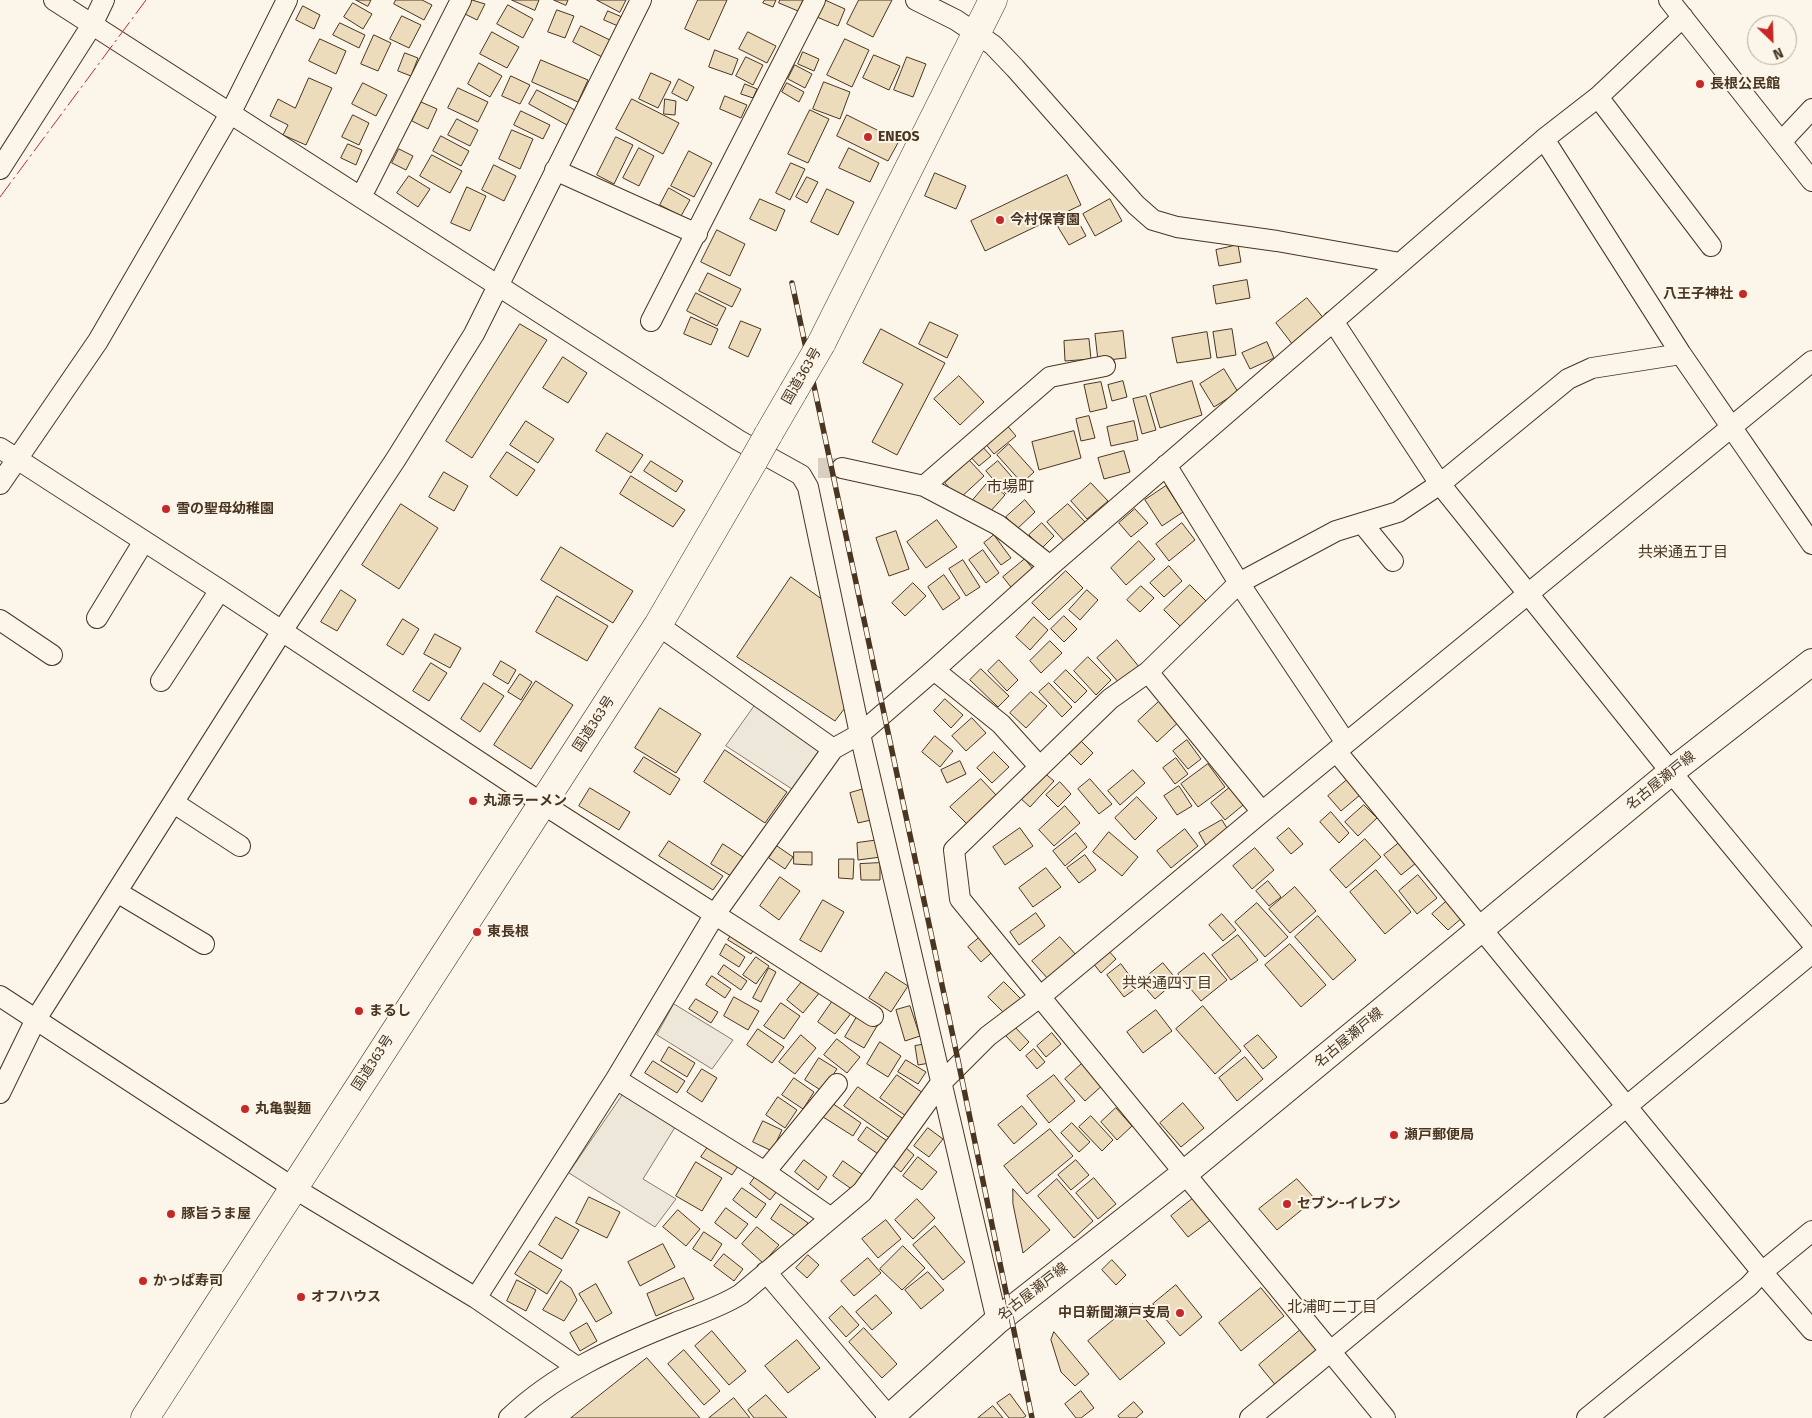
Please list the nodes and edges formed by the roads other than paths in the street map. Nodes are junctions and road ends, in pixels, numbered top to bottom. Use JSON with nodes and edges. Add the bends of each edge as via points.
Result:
{"nodes":[{"id":1,"x":54,"y":0,"type":"edge"},
{"id":2,"x":104,"y":0,"type":"edge"},
{"id":3,"x":287,"y":0,"type":"edge"},
{"id":4,"x":461,"y":0,"type":"edge"},
{"id":5,"x":641,"y":0,"type":"edge"},
{"id":6,"x":815,"y":0,"type":"edge"},
{"id":7,"x":916,"y":0,"type":"edge"},
{"id":8,"x":992,"y":0,"type":"edge"},
{"id":9,"x":1668,"y":0,"type":"edge"},
{"id":10,"x":1682,"y":17,"type":"junction"},
{"id":11,"x":92,"y":25,"type":"junction"},
{"id":12,"x":975,"y":33,"type":"junction"},
{"id":13,"x":1598,"y":97,"type":"junction"},
{"id":14,"x":1812,"y":109,"type":"edge"},
{"id":15,"x":231,"y":112,"type":"junction"},
{"id":16,"x":1544,"y":139,"type":"junction"},
{"id":17,"x":1781,"y":142,"type":"junction"},
{"id":18,"x":0,"y":168,"type":"edge"},
{"id":19,"x":555,"y":170,"type":"junction"},
{"id":20,"x":1809,"y":173,"type":"edge"},
{"id":21,"x":361,"y":197,"type":"junction"},
{"id":22,"x":697,"y":234,"type":"junction"},
{"id":23,"x":1711,"y":246,"type":"dead end"},
{"id":24,"x":1400,"y":263,"type":"junction"},
{"id":25,"x":497,"y":286,"type":"junction"},
{"id":26,"x":651,"y":321,"type":"dead end"},
{"id":27,"x":1333,"y":321,"type":"junction"},
{"id":28,"x":1681,"y":354,"type":"junction"},
{"id":29,"x":1812,"y":361,"type":"edge"},
{"id":30,"x":1105,"y":366,"type":"dead end"},
{"id":31,"x":1732,"y":428,"type":"junction"},
{"id":32,"x":8,"y":454,"type":"edge"},
{"id":33,"x":1166,"y":465,"type":"junction"},
{"id":34,"x":842,"y":468,"type":"tunnel mouth"},
{"id":35,"x":0,"y":484,"type":"edge"},
{"id":36,"x":1440,"y":484,"type":"junction"},
{"id":37,"x":924,"y":486,"type":"junction"},
{"id":38,"x":1362,"y":523,"type":"junction"},
{"id":39,"x":144,"y":541,"type":"junction"},
{"id":40,"x":1812,"y":544,"type":"edge"},
{"id":41,"x":1393,"y":561,"type":"dead end"},
{"id":42,"x":1050,"y":566,"type":"junction"},
{"id":43,"x":1239,"y":583,"type":"junction"},
{"id":44,"x":220,"y":590,"type":"junction"},
{"id":45,"x":1530,"y":594,"type":"junction"},
{"id":46,"x":97,"y":618,"type":"dead end"},
{"id":47,"x":0,"y":620,"type":"edge"},
{"id":48,"x":658,"y":625,"type":"junction"},
{"id":49,"x":282,"y":631,"type":"junction"},
{"id":50,"x":52,"y":655,"type":"dead end"},
{"id":51,"x":1812,"y":662,"type":"edge"},
{"id":52,"x":934,"y":670,"type":"junction"},
{"id":53,"x":1148,"y":672,"type":"junction"},
{"id":54,"x":160,"y":682,"type":"dead end"},
{"id":55,"x":860,"y":734,"type":"junction"},
{"id":56,"x":1341,"y":747,"type":"junction"},
{"id":57,"x":833,"y":749,"type":"junction"},
{"id":58,"x":1039,"y":766,"type":"junction"},
{"id":59,"x":1671,"y":772,"type":"junction"},
{"id":60,"x":174,"y":803,"type":"junction"},
{"id":61,"x":543,"y":804,"type":"junction"},
{"id":62,"x":1262,"y":812,"type":"junction"},
{"id":63,"x":240,"y":846,"type":"dead end"},
{"id":64,"x":117,"y":892,"type":"junction"},
{"id":65,"x":715,"y":914,"type":"junction"},
{"id":66,"x":1481,"y":929,"type":"junction"},
{"id":67,"x":1812,"y":943,"type":"edge"},
{"id":68,"x":204,"y":944,"type":"dead end"},
{"id":69,"x":1812,"y":953,"type":"edge"},
{"id":70,"x":0,"y":996,"type":"edge"},
{"id":71,"x":1041,"y":996,"type":"junction"},
{"id":72,"x":873,"y":1016,"type":"dead end"},
{"id":73,"x":36,"y":1019,"type":"junction"},
{"id":74,"x":616,"y":1079,"type":"junction"},
{"id":75,"x":836,"y":1084,"type":"dead end"},
{"id":76,"x":940,"y":1084,"type":"junction"},
{"id":77,"x":0,"y":1093,"type":"edge"},
{"id":78,"x":1627,"y":1106,"type":"junction"},
{"id":79,"x":765,"y":1172,"type":"junction"},
{"id":80,"x":1185,"y":1173,"type":"junction"},
{"id":81,"x":292,"y":1187,"type":"junction"},
{"id":82,"x":831,"y":1218,"type":"junction"},
{"id":83,"x":1812,"y":1231,"type":"edge"},
{"id":84,"x":766,"y":1272,"type":"junction"},
{"id":85,"x":1762,"y":1272,"type":"junction"},
{"id":86,"x":476,"y":1298,"type":"junction"},
{"id":87,"x":997,"y":1320,"type":"junction"},
{"id":88,"x":1812,"y":1330,"type":"edge"},
{"id":89,"x":1331,"y":1351,"type":"junction"},
{"id":90,"x":577,"y":1367,"type":"junction"},
{"id":91,"x":145,"y":1418,"type":"edge"},
{"id":92,"x":509,"y":1418,"type":"edge"},
{"id":93,"x":889,"y":1418,"type":"edge"},
{"id":94,"x":1250,"y":1418,"type":"edge"},
{"id":95,"x":1385,"y":1418,"type":"edge"},
{"id":96,"x":1587,"y":1418,"type":"edge"}],
"edges":[{"from":1,"to":11,"type":"street"},
{"from":2,"to":11,"type":"street"},
{"from":3,"to":15,"type":"street"},
{"from":4,"to":21,"type":"street"},
{"from":5,"to":19,"type":"street"},
{"from":6,"to":22,"type":"street"},
{"from":7,"to":12,"type":"street"},
{"from":8,"to":12,"type":"highway","name":"国道363号"},
{"from":9,"to":10,"type":"street"},
{"from":10,"to":13,"type":"street"},
{"from":10,"to":17,"type":"street"},
{"from":11,"to":15,"type":"street"},
{"from":11,"to":18,"type":"street"},
{"from":12,"to":24,"type":"street","via":[[993,45],[1016,68],[1136,205],[1154,220],[1177,227]]},
{"from":12,"to":48,"type":"highway","name":"国道363号","bridge":true,"via":[[821,344]]},
{"from":13,"to":16,"type":"street"},
{"from":13,"to":23,"type":"street"},
{"from":14,"to":17,"type":"street"},
{"from":15,"to":21,"type":"street"},
{"from":15,"to":32,"type":"street","via":[[98,341]]},
{"from":16,"to":24,"type":"street"},
{"from":16,"to":28,"type":"street"},
{"from":17,"to":20,"type":"street"},
{"from":19,"to":22,"type":"street"},
{"from":19,"to":25,"type":"street"},
{"from":21,"to":25,"type":"street"},
{"from":22,"to":26,"type":"street"},
{"from":24,"to":27,"type":"street"},
{"from":25,"to":49,"type":"street","via":[[474,334]]},
{"from":25,"to":55,"type":"street","via":[[738,440],[801,475],[808,487]]},
{"from":27,"to":33,"type":"street"},
{"from":27,"to":36,"type":"street"},
{"from":28,"to":31,"type":"street"},
{"from":28,"to":36,"type":"street","via":[[1592,368],[1568,379]]},
{"from":29,"to":31,"type":"street"},
{"from":30,"to":37,"type":"street","via":[[1050,378]]},
{"from":31,"to":40,"type":"street"},
{"from":31,"to":45,"type":"street"},
{"from":32,"to":35,"type":"street"},
{"from":32,"to":39,"type":"street"},
{"from":33,"to":42,"type":"street"},
{"from":33,"to":43,"type":"street"},
{"from":34,"to":37,"type":"street"},
{"from":36,"to":38,"type":"street","via":[[1398,512]]},
{"from":36,"to":45,"type":"street"},
{"from":37,"to":42,"type":"street","via":[[998,525]]},
{"from":38,"to":41,"type":"street"},
{"from":38,"to":43,"type":"street","via":[[1336,531]]},
{"from":39,"to":44,"type":"street"},
{"from":39,"to":46,"type":"street"},
{"from":42,"to":52,"type":"street"},
{"from":43,"to":53,"type":"street"},
{"from":43,"to":56,"type":"street"},
{"from":44,"to":49,"type":"street"},
{"from":44,"to":54,"type":"street"},
{"from":45,"to":56,"type":"street"},
{"from":45,"to":59,"type":"street"},
{"from":47,"to":50,"type":"street"},
{"from":48,"to":57,"type":"street"},
{"from":48,"to":61,"type":"highway","name":"国道363号"},
{"from":49,"to":60,"type":"street"},
{"from":49,"to":61,"type":"street"},
{"from":51,"to":59,"type":"main road","name":"名古屋瀬戸線"},
{"from":52,"to":55,"type":"street"},
{"from":52,"to":58,"type":"street","via":[[1001,724]]},
{"from":53,"to":58,"type":"street","via":[[1110,699]]},
{"from":53,"to":62,"type":"street"},
{"from":55,"to":57,"type":"street"},
{"from":55,"to":76,"type":"street"},
{"from":56,"to":62,"type":"street"},
{"from":56,"to":66,"type":"street"},
{"from":57,"to":65,"type":"street"},
{"from":58,"to":71,"type":"street","via":[[954,850],[960,899]]},
{"from":59,"to":66,"type":"main road","name":"名古屋瀬戸線"},
{"from":59,"to":67,"type":"street"},
{"from":60,"to":63,"type":"street"},
{"from":60,"to":64,"type":"street"},
{"from":61,"to":65,"type":"street"},
{"from":61,"to":81,"type":"highway","name":"国道363号"},
{"from":62,"to":71,"type":"street"},
{"from":64,"to":68,"type":"street"},
{"from":64,"to":73,"type":"street"},
{"from":65,"to":72,"type":"street"},
{"from":65,"to":74,"type":"street"},
{"from":66,"to":78,"type":"street"},
{"from":66,"to":80,"type":"main road","name":"名古屋瀬戸線"},
{"from":69,"to":78,"type":"street"},
{"from":70,"to":73,"type":"street"},
{"from":71,"to":76,"type":"street","via":[[988,1036]]},
{"from":71,"to":80,"type":"street"},
{"from":73,"to":77,"type":"street"},
{"from":73,"to":81,"type":"street"},
{"from":74,"to":79,"type":"street"},
{"from":74,"to":86,"type":"street"},
{"from":75,"to":79,"type":"street"},
{"from":76,"to":82,"type":"street","via":[[862,1192]]},
{"from":76,"to":87,"type":"street"},
{"from":78,"to":85,"type":"street"},
{"from":78,"to":89,"type":"street"},
{"from":79,"to":82,"type":"street"},
{"from":80,"to":87,"type":"main road","name":"名古屋瀬戸線"},
{"from":80,"to":89,"type":"street"},
{"from":81,"to":86,"type":"street"},
{"from":81,"to":91,"type":"highway","name":"国道363号"},
{"from":82,"to":84,"type":"street"},
{"from":83,"to":85,"type":"street"},
{"from":84,"to":90,"type":"street","via":[[724,1304]]},
{"from":84,"to":93,"type":"street"},
{"from":85,"to":88,"type":"street"},
{"from":85,"to":96,"type":"street"},
{"from":86,"to":90,"type":"street"},
{"from":87,"to":93,"type":"main road","name":"名古屋瀬戸線"},
{"from":89,"to":94,"type":"street"},
{"from":89,"to":95,"type":"street"},
{"from":90,"to":92,"type":"street"}]}
